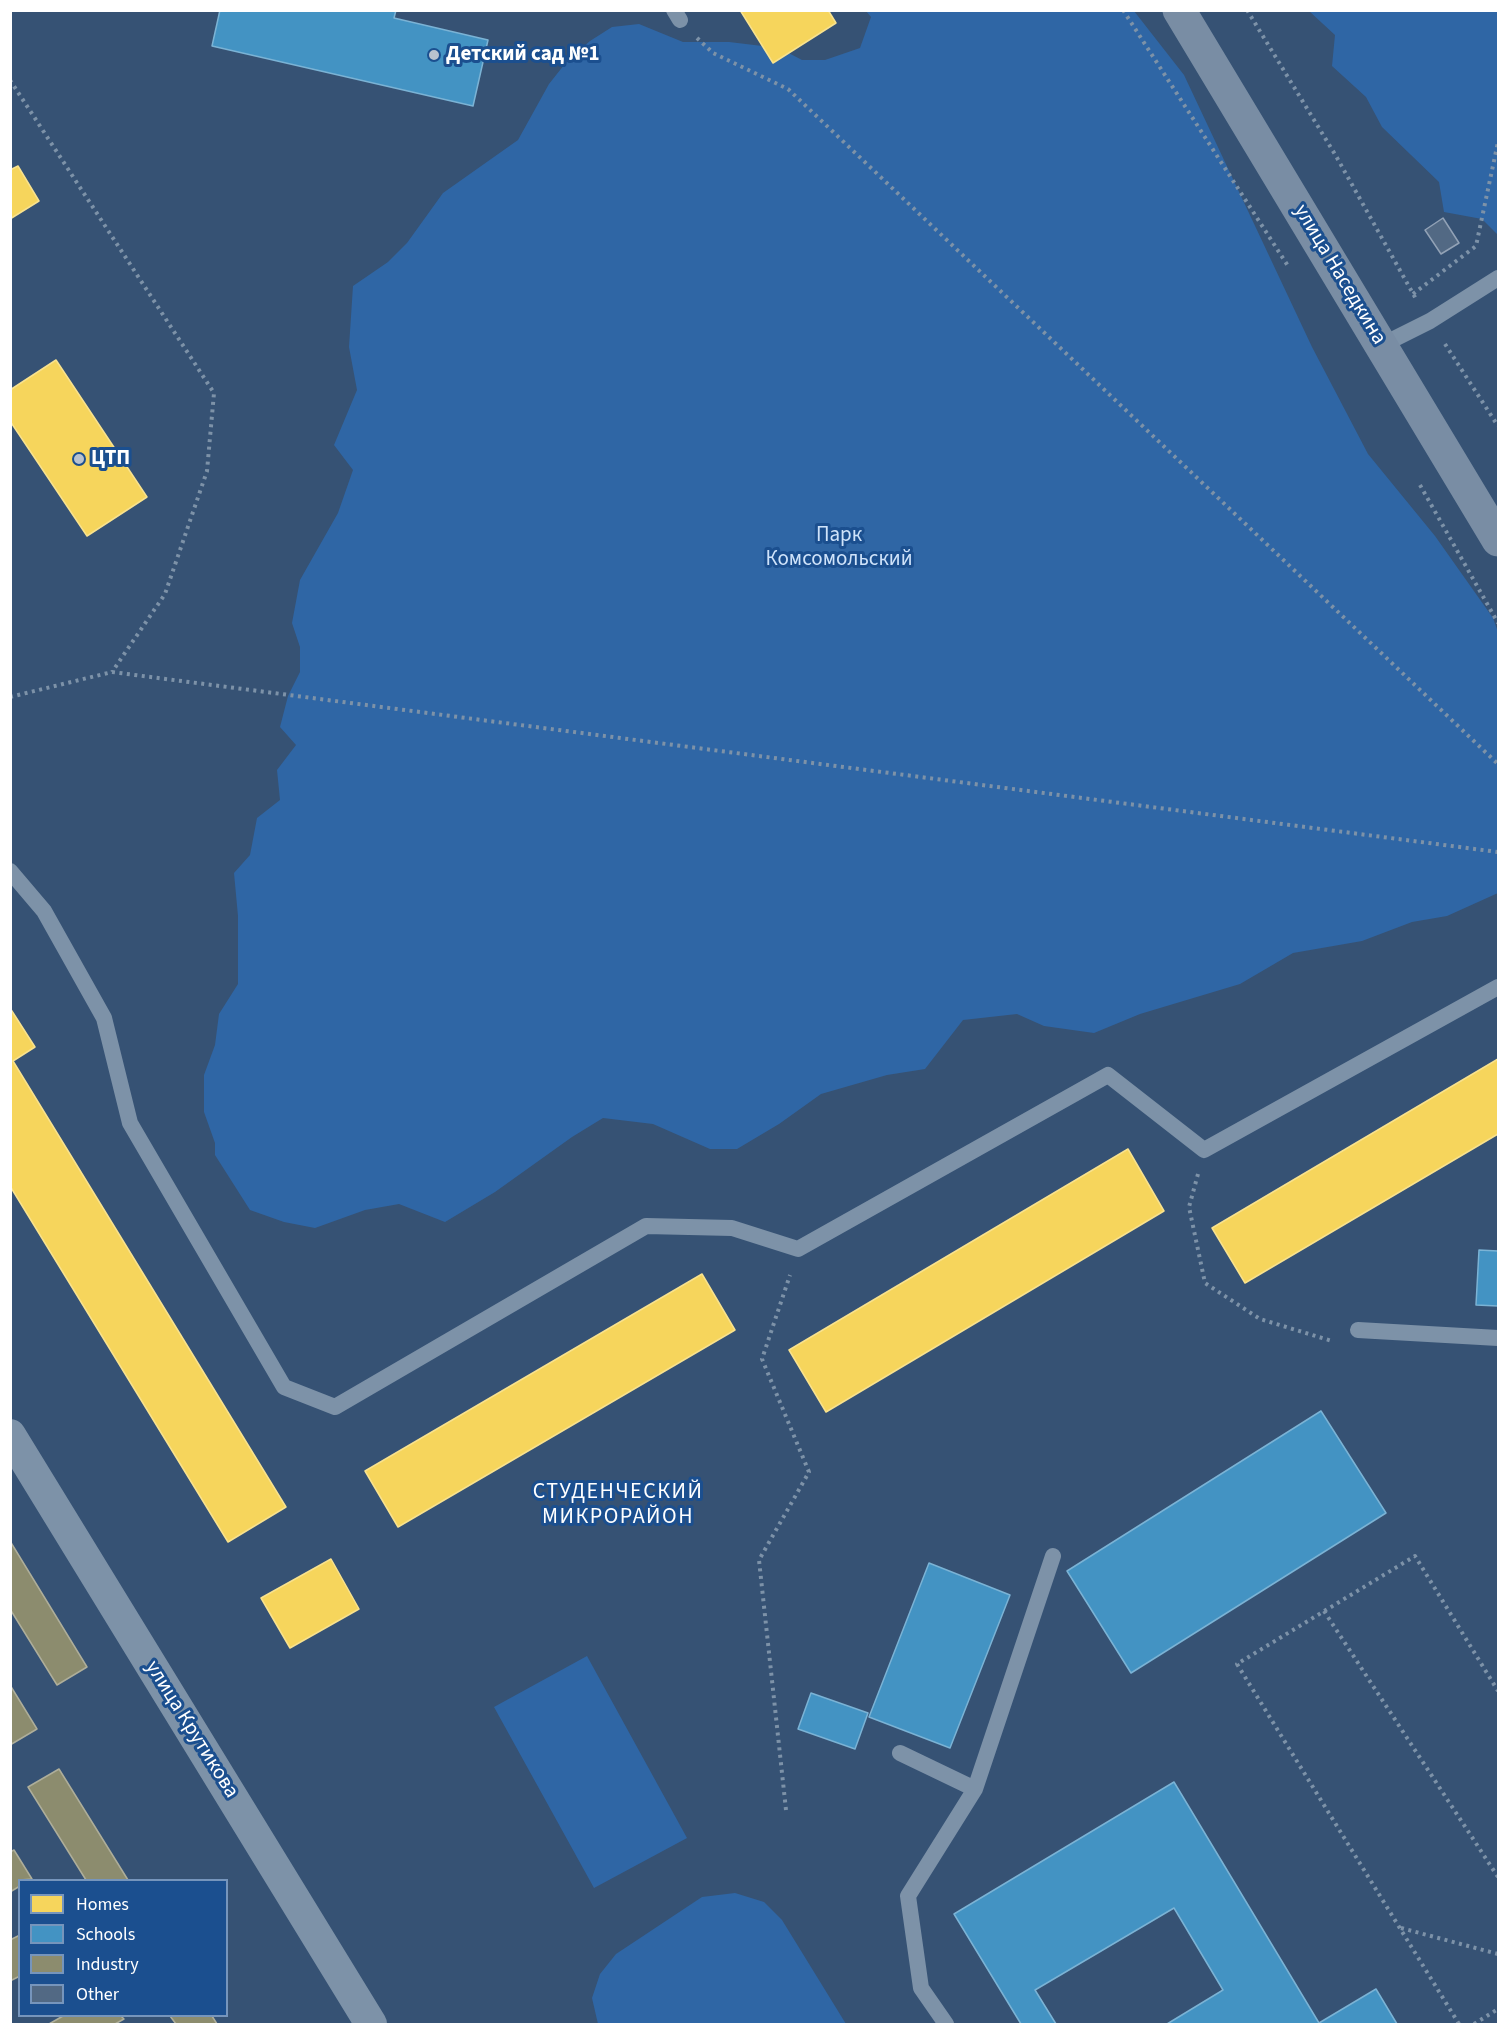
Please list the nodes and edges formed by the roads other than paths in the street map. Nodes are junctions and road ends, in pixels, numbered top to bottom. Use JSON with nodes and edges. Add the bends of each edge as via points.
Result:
{"nodes":[{"id":1,"x":1179,"y":10,"type":"edge"},
{"id":2,"x":1498,"y":278,"type":"edge"},
{"id":3,"x":1382,"y":345,"type":"junction"},
{"id":4,"x":1498,"y":540,"type":"edge"},
{"id":5,"x":10,"y":871,"type":"edge"},
{"id":6,"x":1498,"y":987,"type":"edge"},
{"id":7,"x":1358,"y":1330,"type":"dead end"},
{"id":8,"x":1498,"y":1338,"type":"edge"},
{"id":9,"x":10,"y":1435,"type":"edge"},
{"id":10,"x":1053,"y":1556,"type":"dead end"},
{"id":11,"x":900,"y":1753,"type":"dead end"},
{"id":12,"x":975,"y":1789,"type":"junction"},
{"id":13,"x":371,"y":2025,"type":"edge"},
{"id":14,"x":946,"y":2025,"type":"edge"}],
"edges":[{"from":1,"to":3,"type":"main road","name":"улица Наседкина"},
{"from":2,"to":3,"type":"lane","via":[[1430,321]]},
{"from":3,"to":4,"type":"main road","name":"улица Наседкина"},
{"from":5,"to":6,"type":"lane","via":[[45,911],[104,1018],[130,1123],[284,1387],[335,1407],[646,1226],[732,1228],[798,1249],[1108,1075],[1204,1150]]},
{"from":7,"to":8,"type":"lane"},
{"from":9,"to":13,"type":"street","name":"улица Крутикова"},
{"from":10,"to":12,"type":"lane"},
{"from":11,"to":12,"type":"lane"},
{"from":12,"to":14,"type":"lane","via":[[909,1896],[921,1988]]}]}
